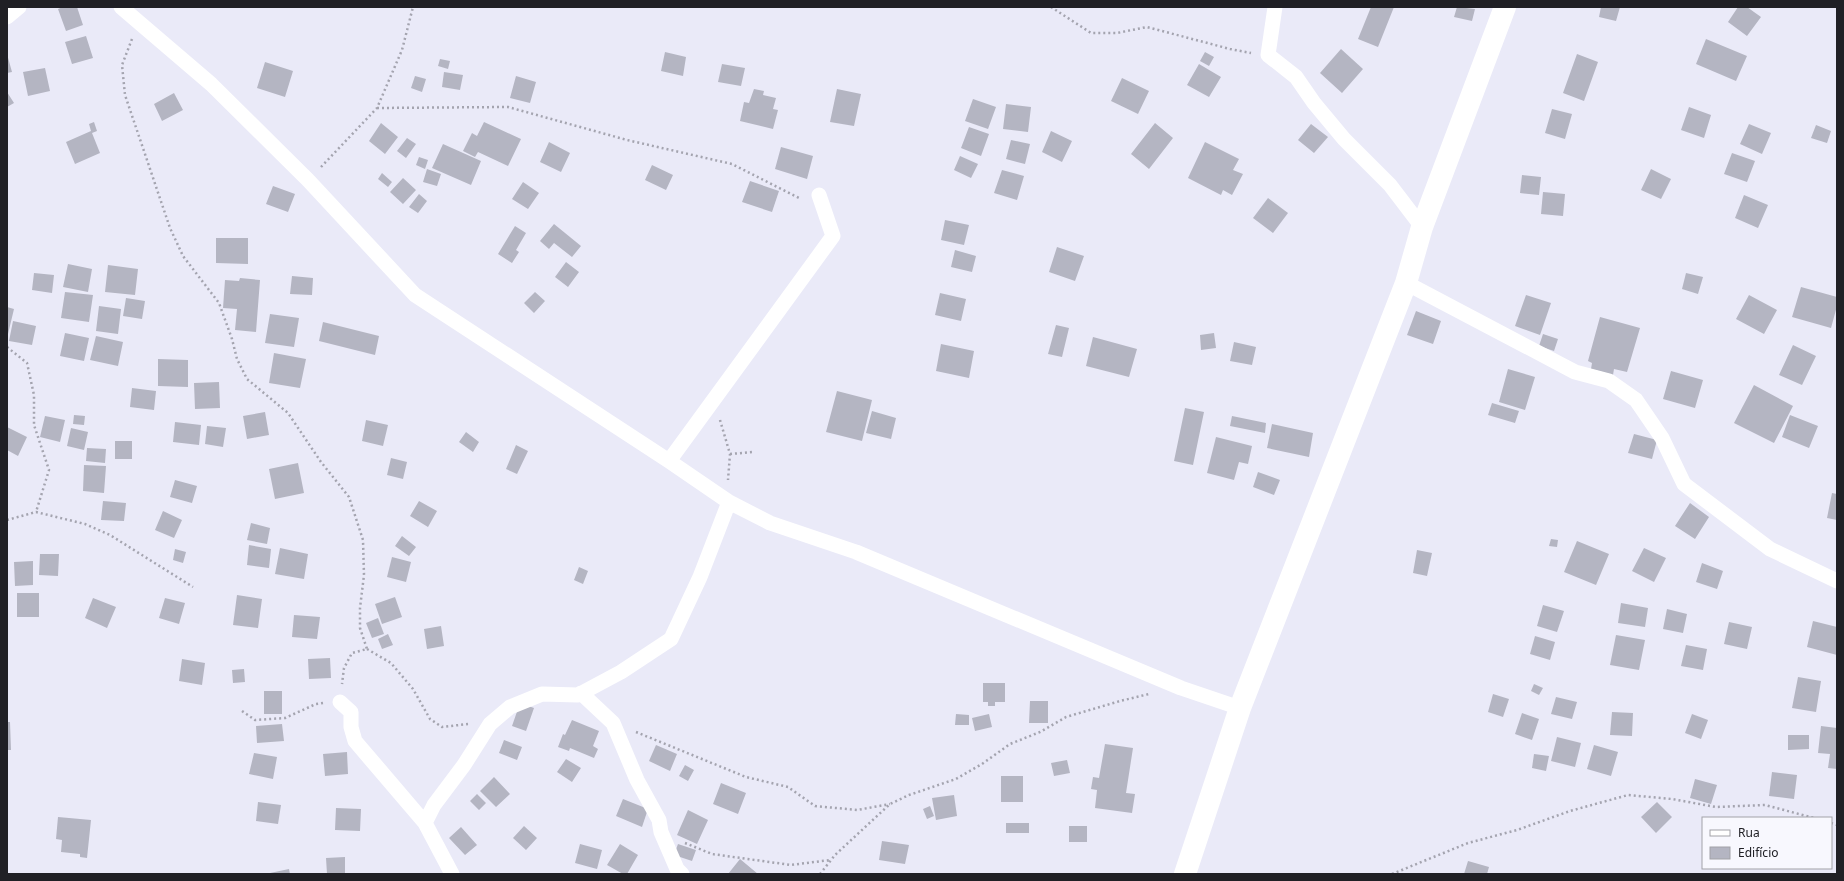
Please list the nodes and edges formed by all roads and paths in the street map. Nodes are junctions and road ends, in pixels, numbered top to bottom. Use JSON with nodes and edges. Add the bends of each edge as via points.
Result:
{"nodes":[{"id":1,"x":19,"y":7,"type":"edge"},
{"id":2,"x":121,"y":7,"type":"edge"},
{"id":3,"x":413,"y":7,"type":"edge"},
{"id":4,"x":1051,"y":7,"type":"edge"},
{"id":5,"x":1275,"y":7,"type":"edge"},
{"id":6,"x":1505,"y":7,"type":"edge"},
{"id":7,"x":7,"y":17,"type":"edge"},
{"id":8,"x":138,"y":22,"type":"junction"},
{"id":9,"x":1268,"y":55,"type":"junction"},
{"id":10,"x":377,"y":108,"type":"junction"},
{"id":11,"x":308,"y":180,"type":"junction"},
{"id":12,"x":819,"y":194,"type":"dead end"},
{"id":13,"x":805,"y":203,"type":"dead end"},
{"id":14,"x":1422,"y":227,"type":"junction"},
{"id":15,"x":1406,"y":283,"type":"junction"},
{"id":16,"x":7,"y":347,"type":"edge"},
{"id":17,"x":714,"y":398,"type":"junction"},
{"id":18,"x":754,"y":452,"type":"dead end"},
{"id":19,"x":730,"y":454,"type":"junction"},
{"id":20,"x":668,"y":461,"type":"junction"},
{"id":21,"x":729,"y":502,"type":"junction"},
{"id":22,"x":36,"y":512,"type":"junction"},
{"id":23,"x":7,"y":520,"type":"edge"},
{"id":24,"x":1837,"y":581,"type":"edge"},
{"id":25,"x":193,"y":587,"type":"dead end"},
{"id":26,"x":367,"y":649,"type":"junction"},
{"id":27,"x":581,"y":693,"type":"junction"},
{"id":28,"x":1150,"y":694,"type":"dead end"},
{"id":29,"x":340,"y":702,"type":"junction"},
{"id":30,"x":1240,"y":708,"type":"junction"},
{"id":31,"x":242,"y":711,"type":"dead end"},
{"id":32,"x":613,"y":723,"type":"junction"},
{"id":33,"x":490,"y":724,"type":"junction"},
{"id":34,"x":890,"y":804,"type":"junction"},
{"id":35,"x":1810,"y":817,"type":"edge"},
{"id":36,"x":425,"y":823,"type":"junction"},
{"id":37,"x":661,"y":832,"type":"junction"},
{"id":38,"x":831,"y":860,"type":"junction"},
{"id":39,"x":452,"y":874,"type":"edge"},
{"id":40,"x":682,"y":874,"type":"edge"},
{"id":41,"x":820,"y":874,"type":"edge"},
{"id":42,"x":1185,"y":874,"type":"edge"},
{"id":43,"x":1392,"y":874,"type":"edge"}],
"edges":[{"from":1,"to":7,"type":"street"},
{"from":2,"to":8,"type":"street"},
{"from":3,"to":10,"type":"path","via":[[402,50]]},
{"from":4,"to":9,"type":"path","via":[[1091,34],[1117,33],[1147,27],[1230,49]]},
{"from":5,"to":9,"type":"street"},
{"from":6,"to":14,"type":"street"},
{"from":8,"to":11,"type":"street","via":[[211,84]]},
{"from":8,"to":26,"type":"path","via":[[122,65],[125,95],[170,228],[184,256],[219,303],[237,359],[247,379],[288,413],[321,462],[349,497],[363,540],[364,574],[360,628]]},
{"from":9,"to":14,"type":"street","via":[[1296,77],[1344,139],[1390,185]]},
{"from":10,"to":11,"type":"path"},
{"from":10,"to":13,"type":"path","via":[[508,107],[628,140],[732,164],[800,198]]},
{"from":11,"to":20,"type":"street","via":[[415,295]]},
{"from":12,"to":17,"type":"street","via":[[833,236]]},
{"from":14,"to":15,"type":"street"},
{"from":15,"to":24,"type":"street","via":[[1575,372],[1609,381],[1636,400],[1662,438],[1684,484],[1770,549]]},
{"from":15,"to":30,"type":"street"},
{"from":16,"to":22,"type":"path","via":[[26,363],[34,395],[34,425],[49,470]]},
{"from":17,"to":19,"type":"path"},
{"from":17,"to":20,"type":"street"},
{"from":18,"to":19,"type":"path"},
{"from":19,"to":21,"type":"path"},
{"from":20,"to":21,"type":"street"},
{"from":21,"to":27,"type":"street","via":[[700,577],[670,639],[621,672]]},
{"from":21,"to":30,"type":"street","via":[[770,523],[856,552],[1181,688]]},
{"from":22,"to":23,"type":"path"},
{"from":22,"to":25,"type":"path","via":[[85,524],[110,535]]},
{"from":26,"to":29,"type":"path","via":[[352,653],[344,668]]},
{"from":26,"to":33,"type":"path","via":[[391,663],[412,689],[430,719],[442,727],[468,724],[479,719]]},
{"from":27,"to":32,"type":"street"},
{"from":27,"to":33,"type":"street","via":[[542,694],[510,706]]},
{"from":28,"to":34,"type":"path","via":[[1066,717],[1040,732],[1010,744],[956,779],[910,794]]},
{"from":29,"to":31,"type":"path","via":[[316,704],[285,718],[255,720]]},
{"from":29,"to":36,"type":"street","via":[[351,712],[351,727],[355,741]]},
{"from":30,"to":42,"type":"street"},
{"from":32,"to":34,"type":"path","via":[[746,776],[788,787],[815,806],[857,810]]},
{"from":32,"to":37,"type":"street","via":[[636,780],[659,820]]},
{"from":33,"to":36,"type":"street","via":[[464,765],[434,804]]},
{"from":34,"to":38,"type":"path"},
{"from":35,"to":43,"type":"path","via":[[1765,805],[1716,807],[1628,795],[1468,843]]},
{"from":36,"to":39,"type":"street"},
{"from":37,"to":38,"type":"path","via":[[712,854],[791,865]]},
{"from":37,"to":40,"type":"street","via":[[677,869]]},
{"from":38,"to":41,"type":"path"}]}
